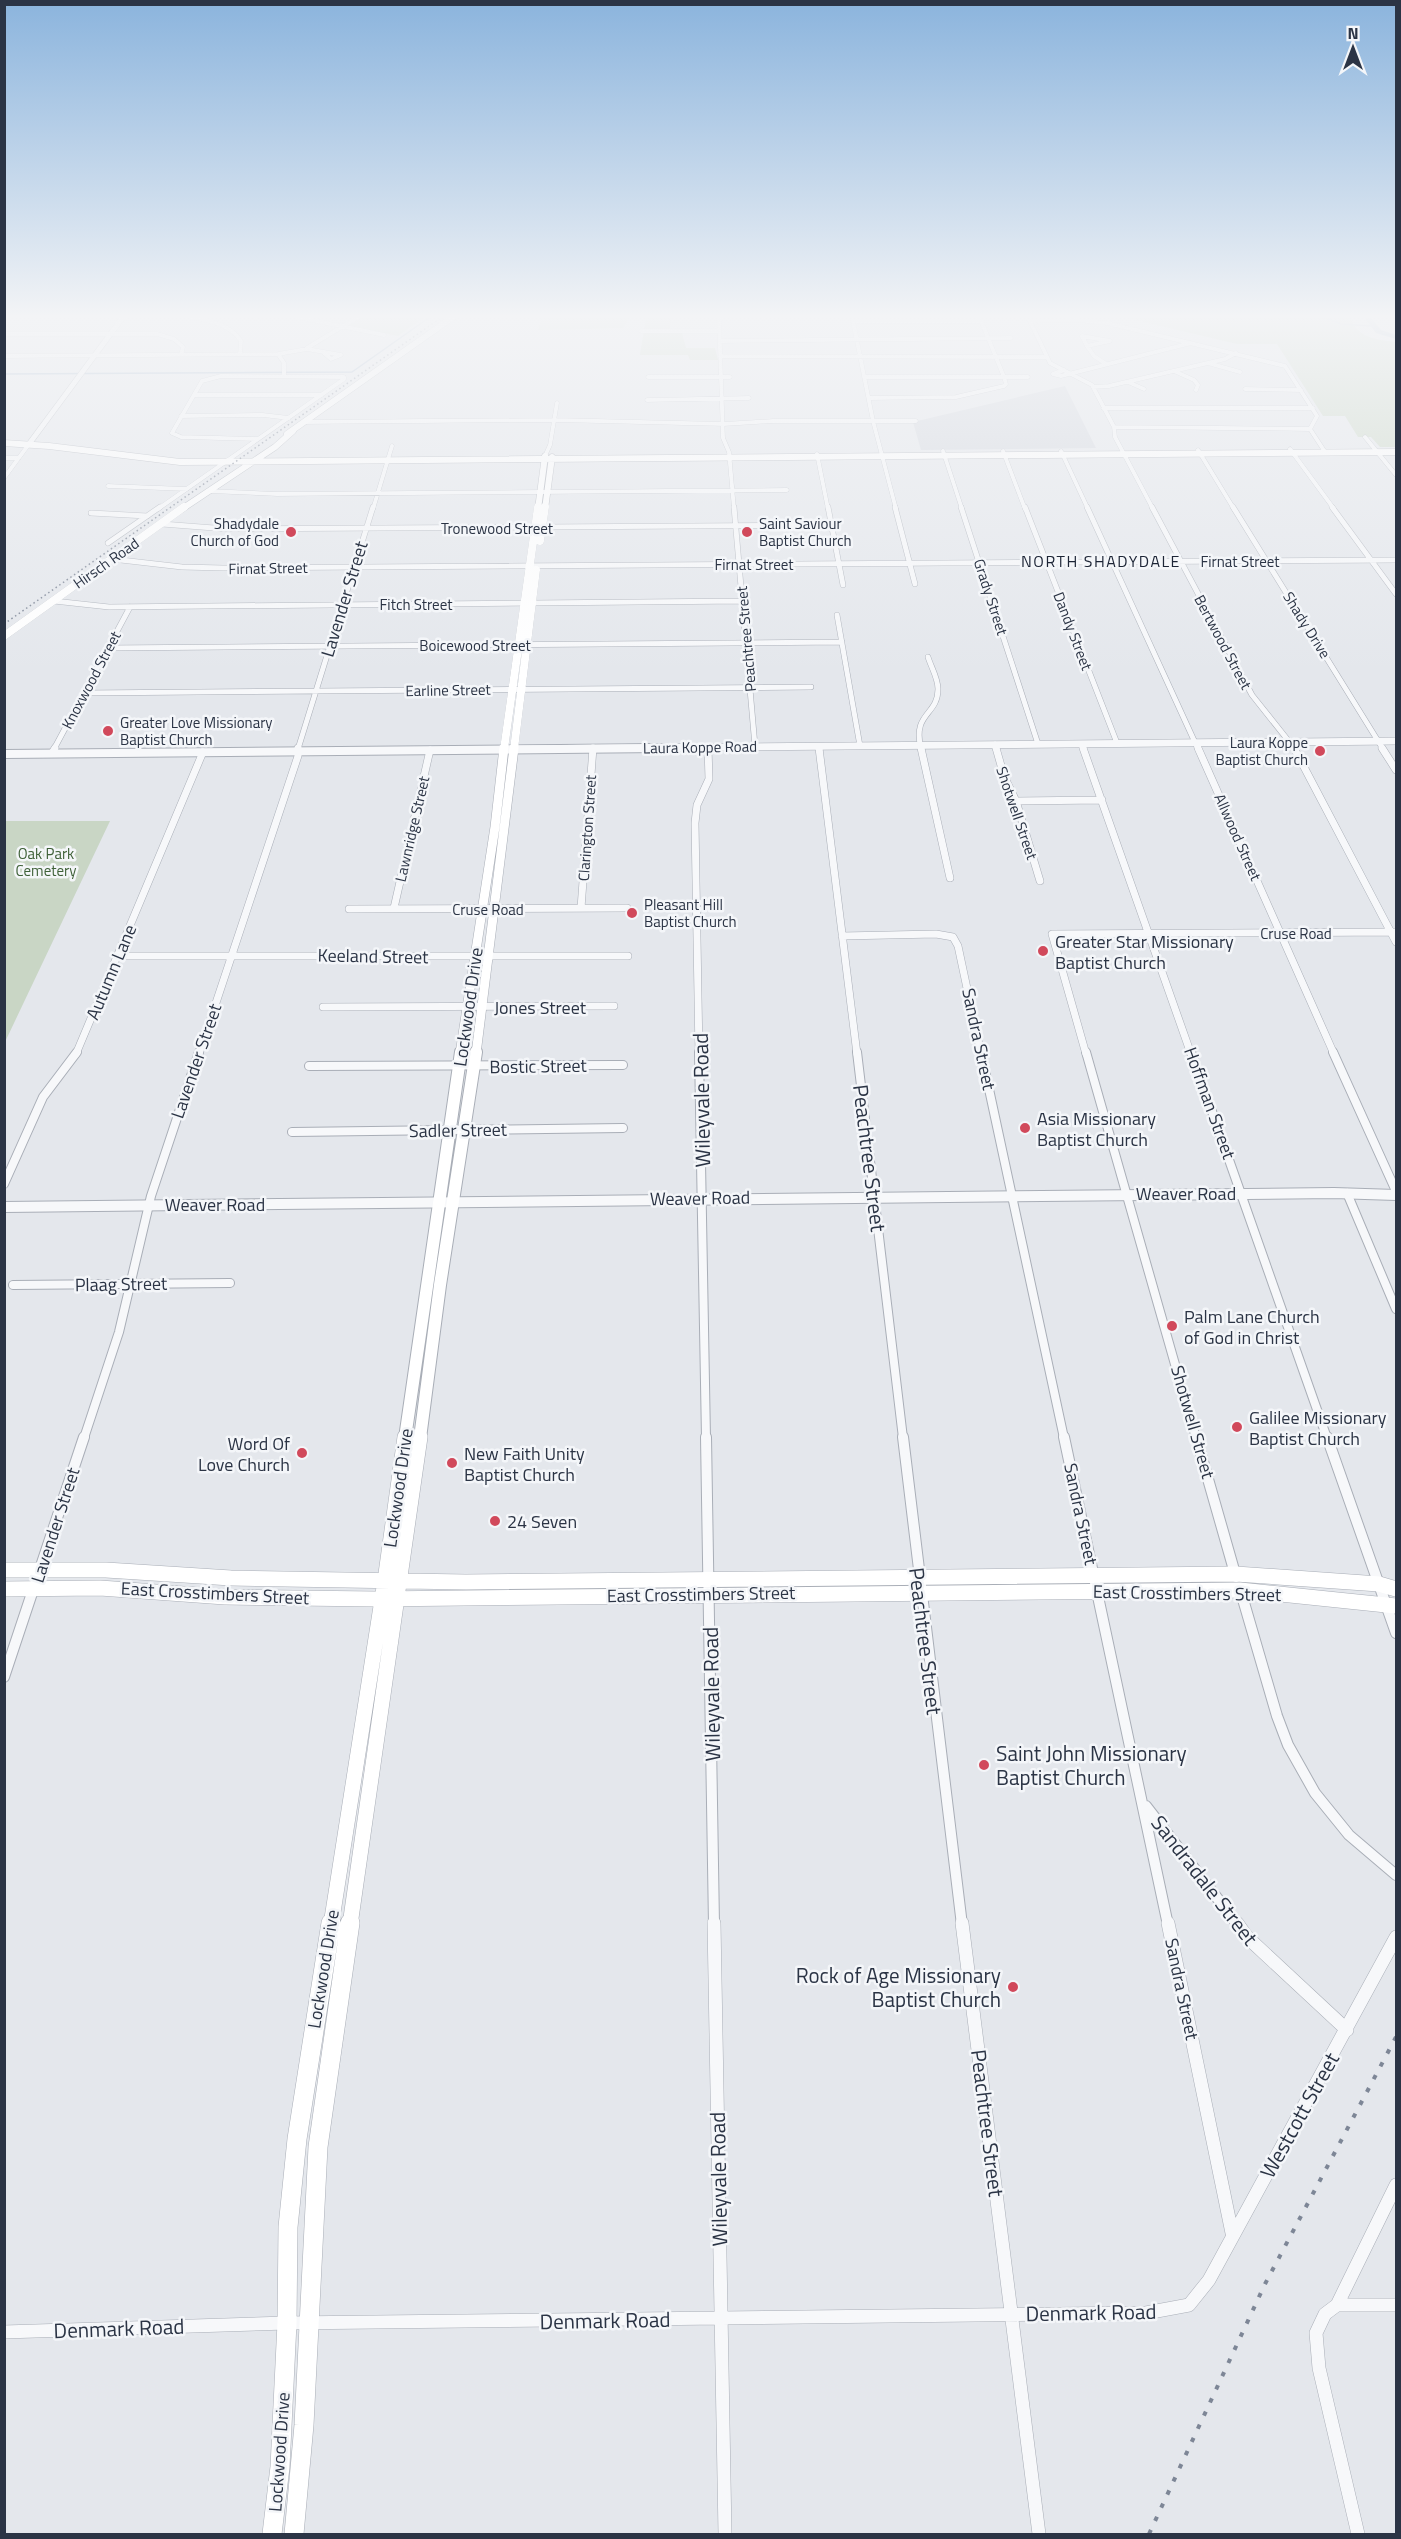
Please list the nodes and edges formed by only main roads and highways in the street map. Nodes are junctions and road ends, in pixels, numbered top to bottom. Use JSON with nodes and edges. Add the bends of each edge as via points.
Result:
{"nodes":[{"id":1,"x":287,"y":435,"type":"edge"},
{"id":2,"x":4,"y":442,"type":"edge"},
{"id":3,"x":1396,"y":450,"type":"edge"},
{"id":4,"x":548,"y":458,"type":"junction"},
{"id":5,"x":252,"y":460,"type":"junction"},
{"id":6,"x":538,"y":527,"type":"junction"},
{"id":7,"x":533,"y":566,"type":"junction"},
{"id":8,"x":4,"y":636,"type":"edge"},
{"id":9,"x":523,"y":645,"type":"junction"},
{"id":10,"x":509,"y":749,"type":"junction"},
{"id":11,"x":433,"y":1286,"type":"junction"},
{"id":12,"x":421,"y":1430,"type":"junction"},
{"id":13,"x":405,"y":1432,"type":"junction"},
{"id":14,"x":4,"y":1570,"type":"edge"},
{"id":15,"x":216,"y":1577,"type":"junction"},
{"id":16,"x":919,"y":1584,"type":"junction"},
{"id":17,"x":4,"y":1589,"type":"edge"},
{"id":18,"x":1396,"y":1589,"type":"edge"},
{"id":19,"x":390,"y":1590,"type":"junction"},
{"id":20,"x":207,"y":1595,"type":"junction"},
{"id":21,"x":1391,"y":1605,"type":"edge"},
{"id":22,"x":369,"y":1789,"type":"junction"},
{"id":23,"x":352,"y":1790,"type":"junction"},
{"id":24,"x":307,"y":2072,"type":"junction"},
{"id":25,"x":328,"y":2072,"type":"junction"},
{"id":26,"x":272,"y":2535,"type":"edge"},
{"id":27,"x":294,"y":2535,"type":"edge"}],
"edges":[{"from":1,"to":5,"type":"main road","name":"Hirsch Road"},
{"from":2,"to":5,"type":"main road","via":[[152,459]]},
{"from":3,"to":4,"type":"main road"},
{"from":4,"to":5,"type":"main road"},
{"from":4,"to":6,"type":"main road","name":"Lockwood Drive","via":[[539,492]]},
{"from":4,"to":6,"type":"main road","name":"Lockwood Drive","via":[[548,492]]},
{"from":5,"to":8,"type":"main road","name":"Hirsch Road"},
{"from":6,"to":7,"type":"main road","name":"Lockwood Drive"},
{"from":7,"to":9,"type":"main road","name":"Lockwood Drive","via":[[524,603]]},
{"from":7,"to":9,"type":"main road","name":"Lockwood Drive","via":[[533,603]]},
{"from":9,"to":10,"type":"main road","name":"Lockwood Drive"},
{"from":10,"to":11,"type":"main road","name":"Lockwood Drive","via":[[438,1201]]},
{"from":10,"to":11,"type":"main road","name":"Lockwood Drive","via":[[494,909],[465,1131],[454,1200]]},
{"from":11,"to":12,"type":"main road","name":"Lockwood Drive"},
{"from":11,"to":13,"type":"main road","name":"Lockwood Drive"},
{"from":12,"to":13,"type":"main road"},
{"from":12,"to":19,"type":"main road","name":"Lockwood Drive"},
{"from":13,"to":19,"type":"main road","name":"Lockwood Drive"},
{"from":14,"to":15,"type":"main road","name":"East Crosstimbers Street","via":[[117,1570]]},
{"from":15,"to":19,"type":"main road","name":"East Crosstimbers Street"},
{"from":15,"to":20,"type":"main road"},
{"from":16,"to":18,"type":"main road","name":"East Crosstimbers Street","via":[[1094,1574],[1236,1574],[1379,1584]]},
{"from":16,"to":19,"type":"main road","name":"East Crosstimbers Street"},
{"from":16,"to":21,"type":"main road","name":"East Crosstimbers Street","via":[[1098,1591],[1240,1590]]},
{"from":17,"to":20,"type":"main road","name":"East Crosstimbers Street","via":[[100,1588]]},
{"from":19,"to":20,"type":"main road","name":"East Crosstimbers Street"},
{"from":19,"to":22,"type":"main road","name":"Lockwood Drive"},
{"from":19,"to":23,"type":"main road","name":"Lockwood Drive"},
{"from":22,"to":23,"type":"main road"},
{"from":22,"to":25,"type":"main road","name":"Lockwood Drive"},
{"from":23,"to":24,"type":"main road","name":"Lockwood Drive"},
{"from":24,"to":25,"type":"main road"},
{"from":24,"to":26,"type":"main road","name":"Lockwood Drive","via":[[288,2227],[280,2467]]},
{"from":25,"to":27,"type":"main road","name":"Lockwood Drive","via":[[318,2147],[305,2417]]}]}
